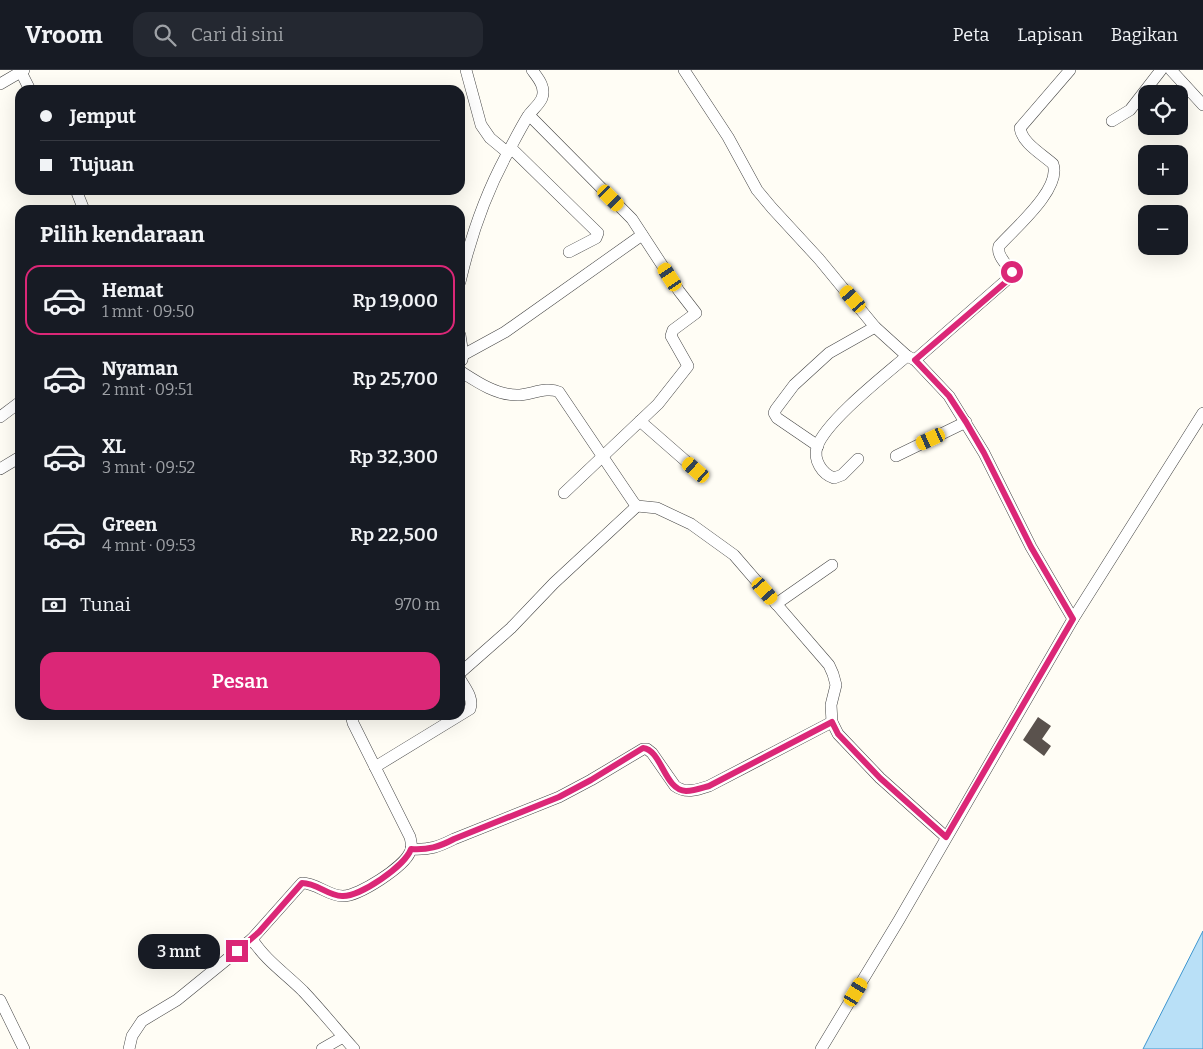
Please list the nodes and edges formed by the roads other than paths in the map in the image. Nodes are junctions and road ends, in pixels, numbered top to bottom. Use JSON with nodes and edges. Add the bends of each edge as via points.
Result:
{"nodes":[{"id":1,"x":466,"y":70,"type":"edge"},
{"id":2,"x":532,"y":70,"type":"edge"},
{"id":3,"x":684,"y":70,"type":"edge"},
{"id":4,"x":1070,"y":70,"type":"edge"},
{"id":5,"x":1160,"y":70,"type":"edge"},
{"id":6,"x":1171,"y":70,"type":"edge"},
{"id":7,"x":22,"y":71,"type":"edge"},
{"id":8,"x":0,"y":84,"type":"edge"},
{"id":9,"x":28,"y":85,"type":"edge"},
{"id":10,"x":1203,"y":105,"type":"edge"},
{"id":11,"x":529,"y":116,"type":"junction"},
{"id":12,"x":1112,"y":121,"type":"dead end"},
{"id":13,"x":509,"y":150,"type":"junction"},
{"id":14,"x":642,"y":235,"type":"junction"},
{"id":15,"x":569,"y":252,"type":"dead end"},
{"id":16,"x":465,"y":263,"type":"edge"},
{"id":17,"x":875,"y":327,"type":"junction"},
{"id":18,"x":465,"y":354,"type":"edge"},
{"id":19,"x":911,"y":358,"type":"junction"},
{"id":20,"x":465,"y":374,"type":"edge"},
{"id":21,"x":15,"y":406,"type":"edge"},
{"id":22,"x":1203,"y":413,"type":"edge"},
{"id":23,"x":0,"y":417,"type":"edge"},
{"id":24,"x":640,"y":421,"type":"junction"},
{"id":25,"x":966,"y":422,"type":"junction"},
{"id":26,"x":818,"y":446,"type":"junction"},
{"id":27,"x":896,"y":456,"type":"dead end"},
{"id":28,"x":602,"y":457,"type":"junction"},
{"id":29,"x":858,"y":459,"type":"dead end"},
{"id":30,"x":15,"y":460,"type":"edge"},
{"id":31,"x":0,"y":468,"type":"edge"},
{"id":32,"x":696,"y":470,"type":"dead end"},
{"id":33,"x":564,"y":493,"type":"dead end"},
{"id":34,"x":637,"y":506,"type":"junction"},
{"id":35,"x":832,"y":566,"type":"dead end"},
{"id":36,"x":776,"y":604,"type":"junction"},
{"id":37,"x":1073,"y":619,"type":"junction"},
{"id":38,"x":465,"y":669,"type":"edge"},
{"id":39,"x":465,"y":688,"type":"edge"},
{"id":40,"x":465,"y":712,"type":"edge"},
{"id":41,"x":352,"y":720,"type":"edge"},
{"id":42,"x":452,"y":720,"type":"edge"},
{"id":43,"x":832,"y":722,"type":"junction"},
{"id":44,"x":375,"y":767,"type":"junction"},
{"id":45,"x":946,"y":837,"type":"junction"},
{"id":46,"x":411,"y":849,"type":"junction"},
{"id":47,"x":252,"y":939,"type":"junction"},
{"id":48,"x":1,"y":1003,"type":"edge"},
{"id":49,"x":343,"y":1037,"type":"junction"},
{"id":50,"x":24,"y":1049,"type":"edge"},
{"id":51,"x":129,"y":1049,"type":"edge"},
{"id":52,"x":322,"y":1049,"type":"edge"},
{"id":53,"x":354,"y":1049,"type":"edge"},
{"id":54,"x":821,"y":1049,"type":"edge"}],
"edges":[{"from":1,"to":13,"type":"street","via":[[481,125],[490,138]]},
{"from":2,"to":11,"type":"street","via":[[543,91],[542,98]]},
{"from":3,"to":17,"type":"street","via":[[728,137],[757,190]]},
{"from":4,"to":19,"type":"street","via":[[1020,128],[1026,141],[1055,169],[1051,183],[1030,214],[999,246],[999,254],[1012,272],[1010,277]]},
{"from":5,"to":12,"type":"street","via":[[1130,110]]},
{"from":6,"to":10,"type":"street"},
{"from":7,"to":8,"type":"street"},
{"from":7,"to":9,"type":"street"},
{"from":11,"to":13,"type":"street"},
{"from":11,"to":14,"type":"street","via":[[632,219]]},
{"from":13,"to":15,"type":"street","via":[[598,234]]},
{"from":13,"to":16,"type":"street","via":[[478,219]]},
{"from":14,"to":18,"type":"street","via":[[505,332]]},
{"from":14,"to":24,"type":"street","via":[[696,314],[673,330],[670,336],[688,366]]},
{"from":17,"to":19,"type":"street"},
{"from":17,"to":26,"type":"street","via":[[829,354],[794,386],[774,412],[776,418]]},
{"from":19,"to":25,"type":"street","via":[[949,396]]},
{"from":19,"to":26,"type":"street","via":[[846,410]]},
{"from":20,"to":28,"type":"street","via":[[505,393],[559,392]]},
{"from":21,"to":23,"type":"street"},
{"from":22,"to":37,"type":"street"},
{"from":24,"to":28,"type":"street"},
{"from":24,"to":32,"type":"street"},
{"from":25,"to":27,"type":"street"},
{"from":25,"to":37,"type":"street","via":[[1031,547]]},
{"from":26,"to":29,"type":"street","via":[[816,456],[819,464],[828,476],[834,478],[842,475]]},
{"from":28,"to":33,"type":"street"},
{"from":28,"to":34,"type":"street"},
{"from":30,"to":31,"type":"street"},
{"from":34,"to":36,"type":"street","via":[[657,508],[698,529],[734,555]]},
{"from":34,"to":38,"type":"street"},
{"from":35,"to":36,"type":"street"},
{"from":36,"to":43,"type":"street","via":[[829,665],[836,685],[831,705]]},
{"from":37,"to":45,"type":"street"},
{"from":39,"to":40,"type":"street","via":[[472,703]]},
{"from":41,"to":44,"type":"street"},
{"from":42,"to":44,"type":"street"},
{"from":43,"to":45,"type":"street","via":[[838,734],[880,778]]},
{"from":43,"to":46,"type":"street","via":[[709,786],[692,790],[680,790],[675,786],[652,753],[643,748],[559,797],[438,847]]},
{"from":44,"to":46,"type":"street","via":[[410,836]]},
{"from":45,"to":54,"type":"street"},
{"from":46,"to":47,"type":"street","via":[[407,858],[388,875],[352,894],[332,894],[315,885],[302,883]]},
{"from":47,"to":49,"type":"street","via":[[261,954],[320,1008]]},
{"from":47,"to":51,"type":"street","via":[[177,1000],[142,1021],[132,1036]]},
{"from":48,"to":50,"type":"street"},
{"from":49,"to":52,"type":"street"},
{"from":49,"to":53,"type":"street"}]}
